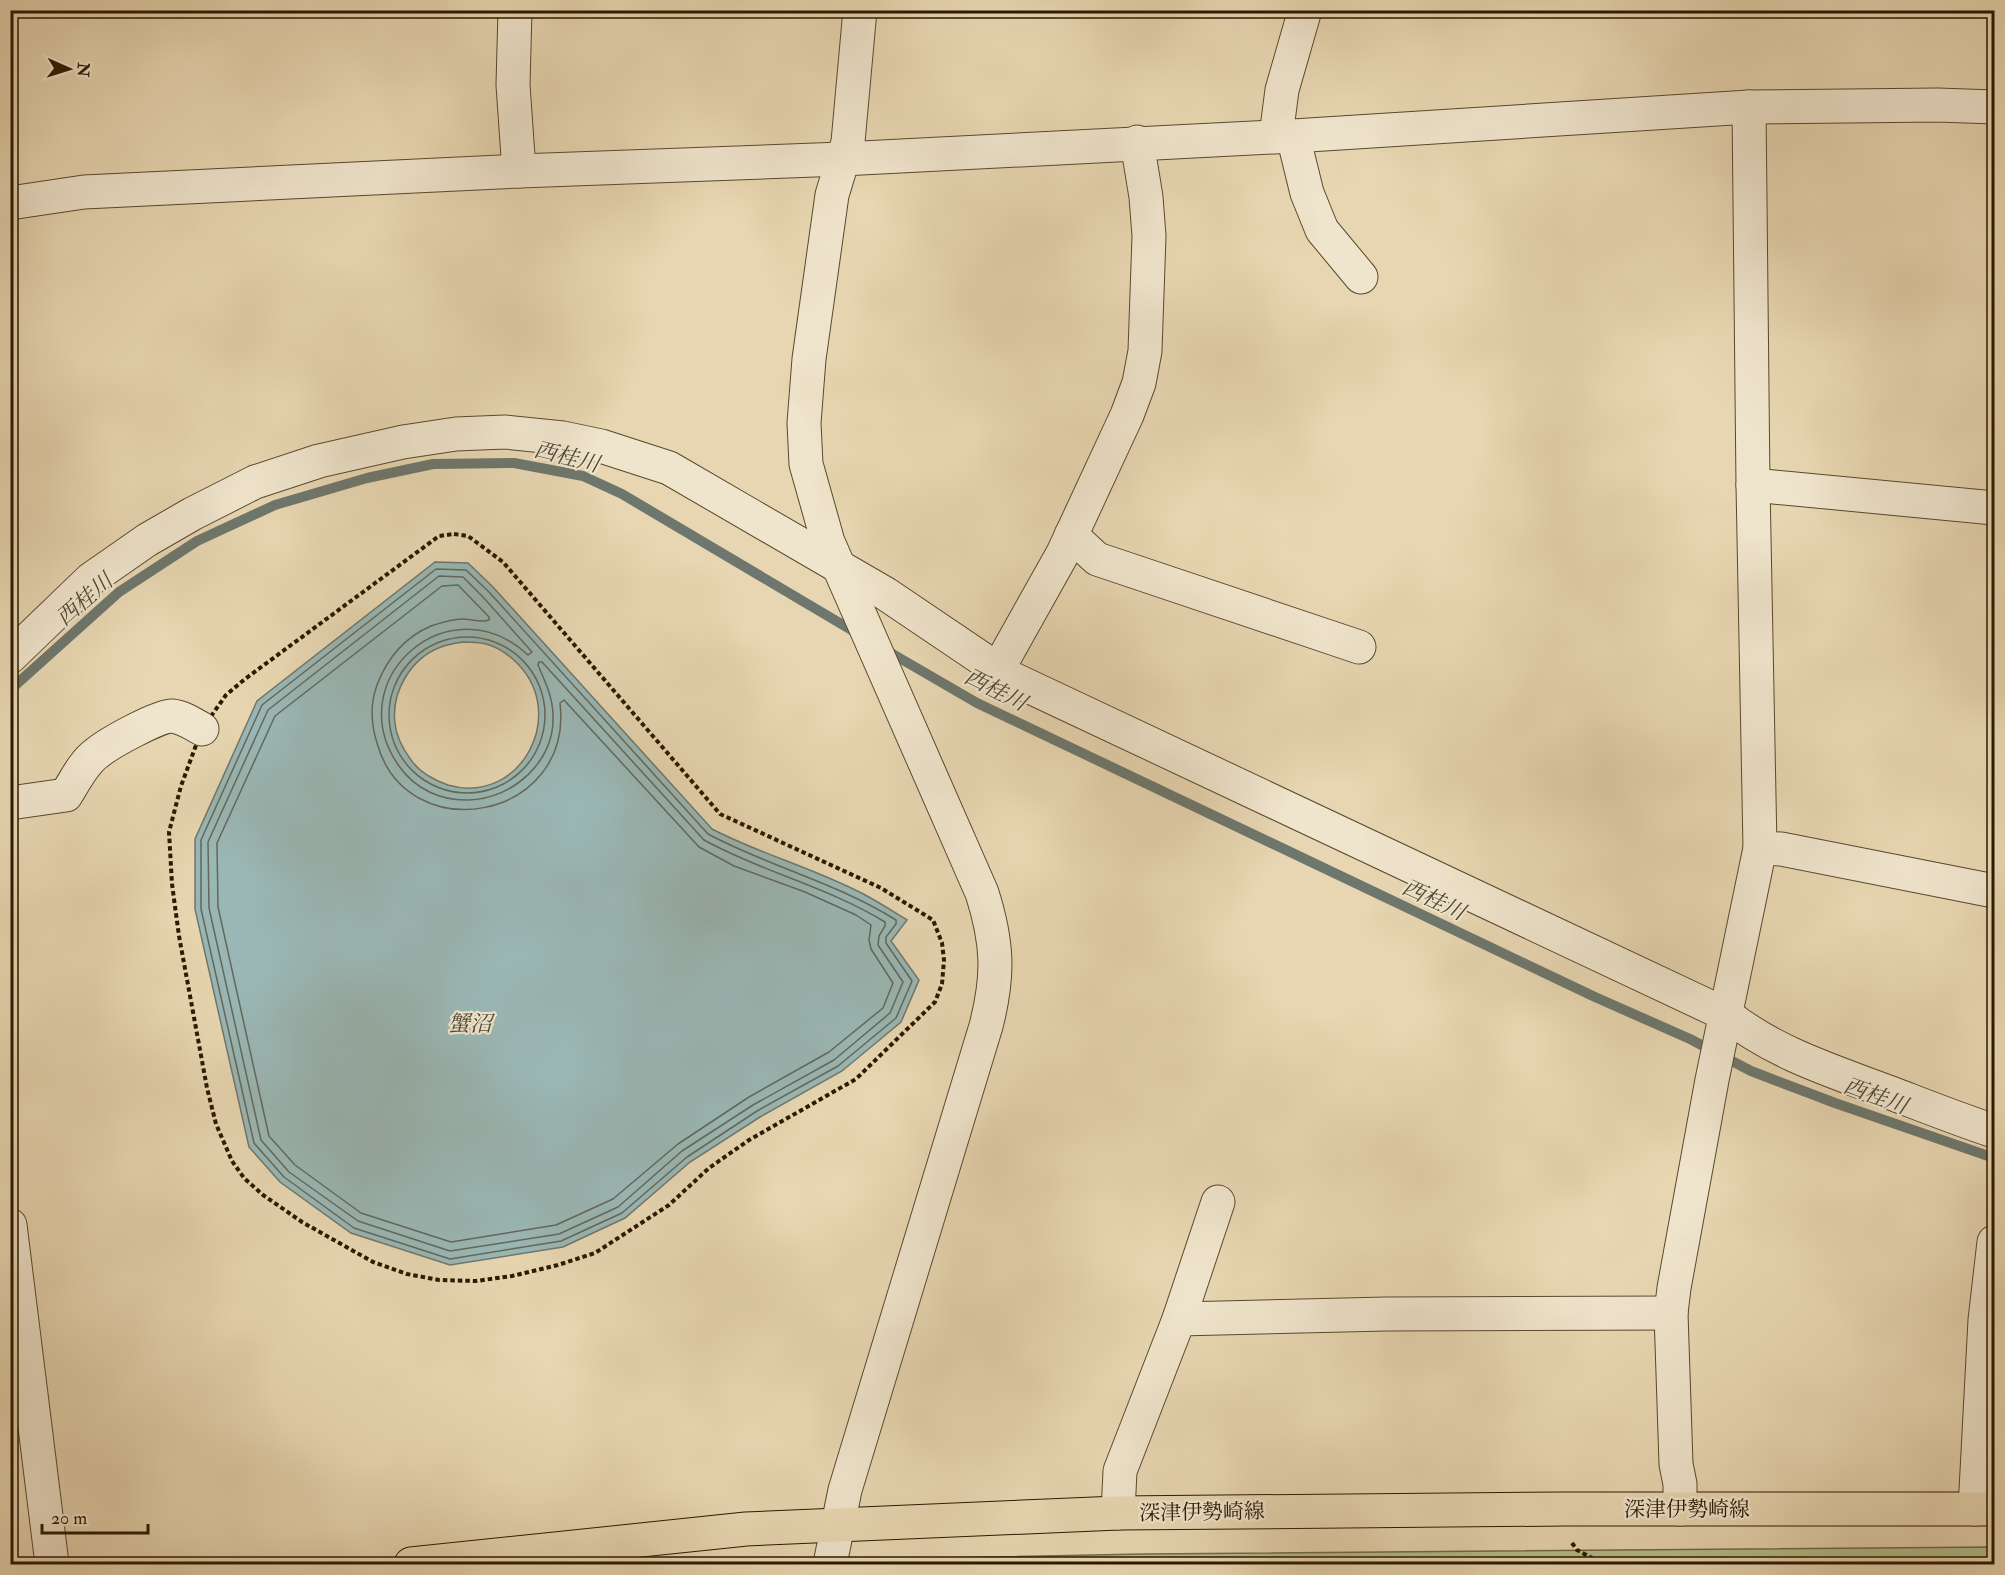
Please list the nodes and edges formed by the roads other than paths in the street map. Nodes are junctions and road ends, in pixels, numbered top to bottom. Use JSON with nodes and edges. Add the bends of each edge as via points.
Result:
{"nodes":[{"id":1,"x":515,"y":10,"type":"edge"},
{"id":2,"x":860,"y":10,"type":"edge"},
{"id":3,"x":1305,"y":10,"type":"edge"},
{"id":4,"x":1995,"y":107,"type":"edge"},
{"id":5,"x":1749,"y":108,"type":"junction"},
{"id":6,"x":1284,"y":136,"type":"junction"},
{"id":7,"x":1137,"y":142,"type":"junction"},
{"id":8,"x":842,"y":159,"type":"junction"},
{"id":9,"x":519,"y":171,"type":"junction"},
{"id":10,"x":10,"y":203,"type":"edge"},
{"id":11,"x":1361,"y":277,"type":"dead end"},
{"id":12,"x":1753,"y":485,"type":"junction"},
{"id":13,"x":1995,"y":508,"type":"edge"},
{"id":14,"x":1071,"y":535,"type":"junction"},
{"id":15,"x":844,"y":577,"type":"junction"},
{"id":16,"x":1359,"y":647,"type":"dead end"},
{"id":17,"x":10,"y":657,"type":"edge"},
{"id":18,"x":998,"y":669,"type":"junction"},
{"id":19,"x":202,"y":729,"type":"road end"},
{"id":20,"x":10,"y":803,"type":"edge"},
{"id":21,"x":1760,"y":848,"type":"junction"},
{"id":22,"x":1995,"y":891,"type":"edge"},
{"id":23,"x":1725,"y":1022,"type":"junction"},
{"id":24,"x":1995,"y":1131,"type":"edge"},
{"id":25,"x":1218,"y":1202,"type":"dead end"},
{"id":26,"x":10,"y":1225,"type":"edge"},
{"id":27,"x":1995,"y":1242,"type":"edge"},
{"id":28,"x":1671,"y":1313,"type":"junction"},
{"id":29,"x":1179,"y":1319,"type":"junction"},
{"id":30,"x":1680,"y":1509,"type":"junction"},
{"id":31,"x":1985,"y":1509,"type":"edge"},
{"id":32,"x":1118,"y":1513,"type":"junction"},
{"id":33,"x":837,"y":1526,"type":"junction"},
{"id":34,"x":52,"y":1564,"type":"edge"},
{"id":35,"x":411,"y":1564,"type":"edge"},
{"id":36,"x":830,"y":1564,"type":"edge"}],
"edges":[{"from":1,"to":9,"type":"street","via":[[513,85]]},
{"from":2,"to":8,"type":"street","via":[[848,142]]},
{"from":3,"to":6,"type":"street","via":[[1282,90]]},
{"from":4,"to":5,"type":"street"},
{"from":5,"to":6,"type":"street"},
{"from":5,"to":12,"type":"street"},
{"from":6,"to":7,"type":"street"},
{"from":6,"to":11,"type":"street","via":[[1322,230]]},
{"from":7,"to":8,"type":"street"},
{"from":7,"to":14,"type":"street","via":[[1149,236],[1145,351],[1127,415]]},
{"from":8,"to":9,"type":"street"},
{"from":8,"to":15,"type":"street","via":[[832,195],[809,358],[804,446],[828,542]]},
{"from":9,"to":10,"type":"street","via":[[84,192]]},
{"from":12,"to":13,"type":"street"},
{"from":12,"to":21,"type":"street"},
{"from":14,"to":16,"type":"street","via":[[1097,560]]},
{"from":14,"to":18,"type":"street"},
{"from":15,"to":17,"type":"street","via":[[669,468],[563,438],[505,432],[456,434],[319,462],[255,482],[226,496],[147,540],[91,579]]},
{"from":15,"to":18,"type":"street","via":[[886,594]]},
{"from":15,"to":33,"type":"street","via":[[982,893],[991,921],[996,962],[986,1026],[844,1490]]},
{"from":18,"to":23,"type":"street"},
{"from":19,"to":20,"type":"street","via":[[174,716],[152,721],[96,753],[66,795]]},
{"from":21,"to":22,"type":"street"},
{"from":21,"to":23,"type":"street"},
{"from":23,"to":24,"type":"street","via":[[1830,1070]]},
{"from":23,"to":28,"type":"street"},
{"from":25,"to":29,"type":"street"},
{"from":26,"to":34,"type":"street"},
{"from":27,"to":31,"type":"street","via":[[1985,1320]]},
{"from":28,"to":29,"type":"street"},
{"from":28,"to":30,"type":"street"},
{"from":29,"to":32,"type":"street","via":[[1119,1471]]},
{"from":30,"to":31,"type":"main road","name":"深津伊勢崎線"},
{"from":30,"to":32,"type":"main road","name":"深津伊勢崎線"},
{"from":32,"to":33,"type":"main road","name":"深津伊勢崎線"},
{"from":33,"to":35,"type":"main road","name":"深津伊勢崎線","via":[[746,1529]]},
{"from":33,"to":36,"type":"street"}]}
